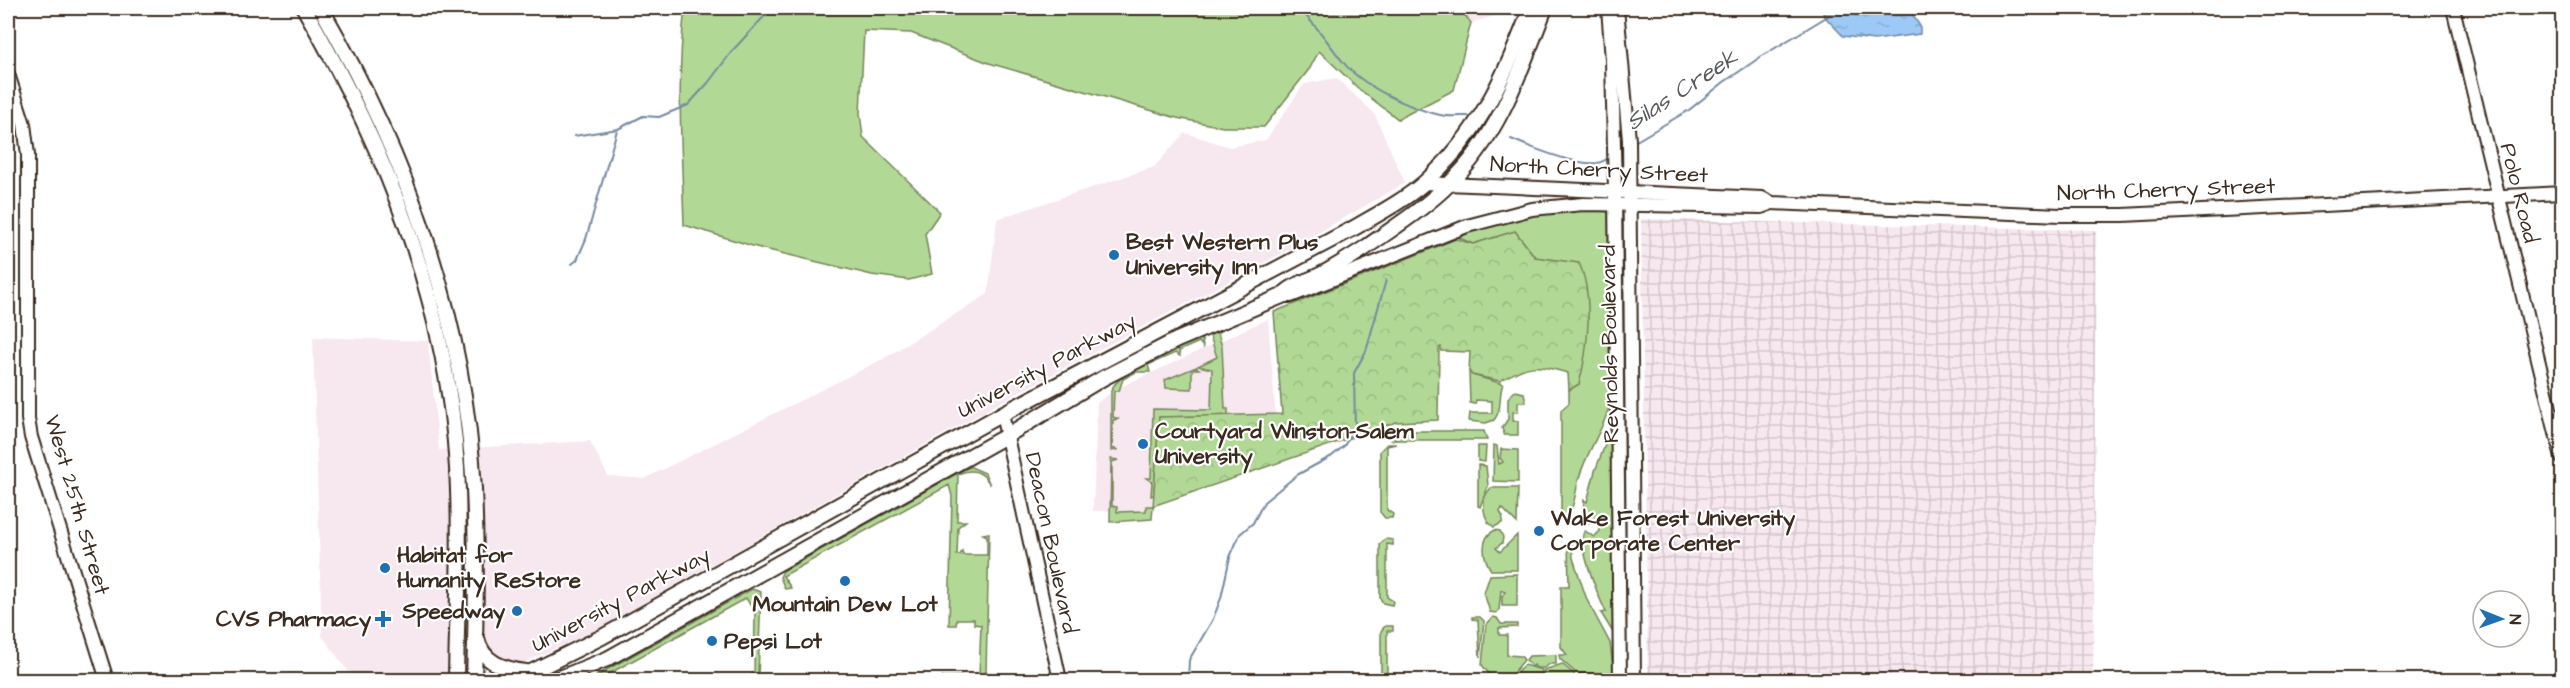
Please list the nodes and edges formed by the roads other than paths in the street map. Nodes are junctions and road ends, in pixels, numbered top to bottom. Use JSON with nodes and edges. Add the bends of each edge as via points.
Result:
{"nodes":[{"id":1,"x":304,"y":8,"type":"edge"},
{"id":2,"x":321,"y":8,"type":"edge"},
{"id":3,"x":1531,"y":8,"type":"edge"},
{"id":4,"x":1545,"y":8,"type":"edge"},
{"id":5,"x":1608,"y":8,"type":"edge"},
{"id":6,"x":1617,"y":8,"type":"edge"},
{"id":7,"x":2452,"y":8,"type":"edge"},
{"id":8,"x":8,"y":74,"type":"edge"},
{"id":9,"x":1424,"y":183,"type":"junction"},
{"id":10,"x":1449,"y":184,"type":"junction"},
{"id":11,"x":1615,"y":191,"type":"junction"},
{"id":12,"x":1629,"y":192,"type":"junction"},
{"id":13,"x":2562,"y":193,"type":"edge"},
{"id":14,"x":2498,"y":196,"type":"junction"},
{"id":15,"x":1772,"y":203,"type":"junction"},
{"id":16,"x":1615,"y":204,"type":"junction"},
{"id":17,"x":1629,"y":205,"type":"junction"},
{"id":18,"x":1282,"y":296,"type":"junction"},
{"id":19,"x":1002,"y":414,"type":"junction"},
{"id":20,"x":1006,"y":436,"type":"junction"},
{"id":21,"x":2562,"y":458,"type":"edge"},
{"id":22,"x":800,"y":526,"type":"junction"},
{"id":23,"x":810,"y":545,"type":"junction"},
{"id":24,"x":458,"y":592,"type":"junction"},
{"id":25,"x":476,"y":594,"type":"junction"},
{"id":26,"x":476,"y":629,"type":"junction"},
{"id":27,"x":615,"y":629,"type":"junction"},
{"id":28,"x":626,"y":648,"type":"junction"},
{"id":29,"x":531,"y":672,"type":"junction"},
{"id":30,"x":108,"y":681,"type":"edge"},
{"id":31,"x":456,"y":681,"type":"edge"},
{"id":32,"x":474,"y":681,"type":"edge"},
{"id":33,"x":505,"y":681,"type":"edge"},
{"id":34,"x":555,"y":681,"type":"edge"},
{"id":35,"x":1060,"y":681,"type":"edge"},
{"id":36,"x":1620,"y":681,"type":"edge"},
{"id":37,"x":1634,"y":681,"type":"edge"}],
"edges":[{"from":1,"to":24,"type":"main road","via":[[372,136],[424,278],[454,431]]},
{"from":2,"to":25,"type":"main road","via":[[357,72],[398,160],[419,214],[450,325],[462,383],[473,478]]},
{"from":3,"to":9,"type":"main road","name":"University Parkway","via":[[1508,69],[1487,110],[1456,151]]},
{"from":4,"to":10,"type":"main road","name":"University Parkway","via":[[1501,114]]},
{"from":5,"to":11,"type":"main road","name":"Reynolds Boulevard"},
{"from":6,"to":12,"type":"main road","name":"Reynolds Boulevard","via":[[1629,140]]},
{"from":7,"to":14,"type":"main road","name":"Polo Road"},
{"from":8,"to":30,"type":"main road","name":"West 25th Street","via":[[24,124],[28,155],[30,435]]},
{"from":9,"to":10,"type":"main road","name":"North Cherry Street"},
{"from":9,"to":19,"type":"main road","name":"University Parkway","via":[[1354,228]]},
{"from":10,"to":11,"type":"main road","name":"North Cherry Street"},
{"from":10,"to":18,"type":"main road","name":"University Parkway","via":[[1362,250]]},
{"from":11,"to":12,"type":"main road","name":"North Cherry Street"},
{"from":11,"to":16,"type":"main road","name":"Reynolds Boulevard"},
{"from":12,"to":15,"type":"main road","name":"North Cherry Street","via":[[1762,198]]},
{"from":12,"to":17,"type":"main road","name":"Reynolds Boulevard"},
{"from":13,"to":14,"type":"main road","name":"North Cherry Street"},
{"from":14,"to":15,"type":"main road","name":"North Cherry Street","via":[[2102,216]]},
{"from":14,"to":21,"type":"main road","name":"Polo Road"},
{"from":15,"to":17,"type":"main road","name":"North Cherry Street","via":[[1761,207]]},
{"from":16,"to":17,"type":"main road","name":"North Cherry Street"},
{"from":16,"to":18,"type":"main road","name":"North Cherry Street","via":[[1560,205],[1499,216]]},
{"from":16,"to":36,"type":"main road","name":"Reynolds Boulevard"},
{"from":17,"to":37,"type":"main road","name":"Reynolds Boulevard"},
{"from":18,"to":20,"type":"main road","name":"University Parkway","via":[[1103,378]]},
{"from":19,"to":20,"type":"main road","name":"Deacon Boulevard"},
{"from":19,"to":22,"type":"main road","name":"University Parkway"},
{"from":20,"to":23,"type":"main road","name":"University Parkway"},
{"from":20,"to":35,"type":"main road","name":"Deacon Boulevard"},
{"from":22,"to":23,"type":"main road"},
{"from":22,"to":27,"type":"main road","name":"University Parkway"},
{"from":23,"to":28,"type":"main road","name":"University Parkway"},
{"from":24,"to":25,"type":"main road"},
{"from":24,"to":31,"type":"main road"},
{"from":25,"to":26,"type":"main road"},
{"from":26,"to":29,"type":"main road","via":[[479,644],[494,664]]},
{"from":26,"to":32,"type":"main road"},
{"from":27,"to":28,"type":"main road"},
{"from":27,"to":29,"type":"main road","name":"University Parkway"},
{"from":28,"to":34,"type":"main road","name":"University Parkway"},
{"from":29,"to":33,"type":"main road","name":"University Parkway"}]}
